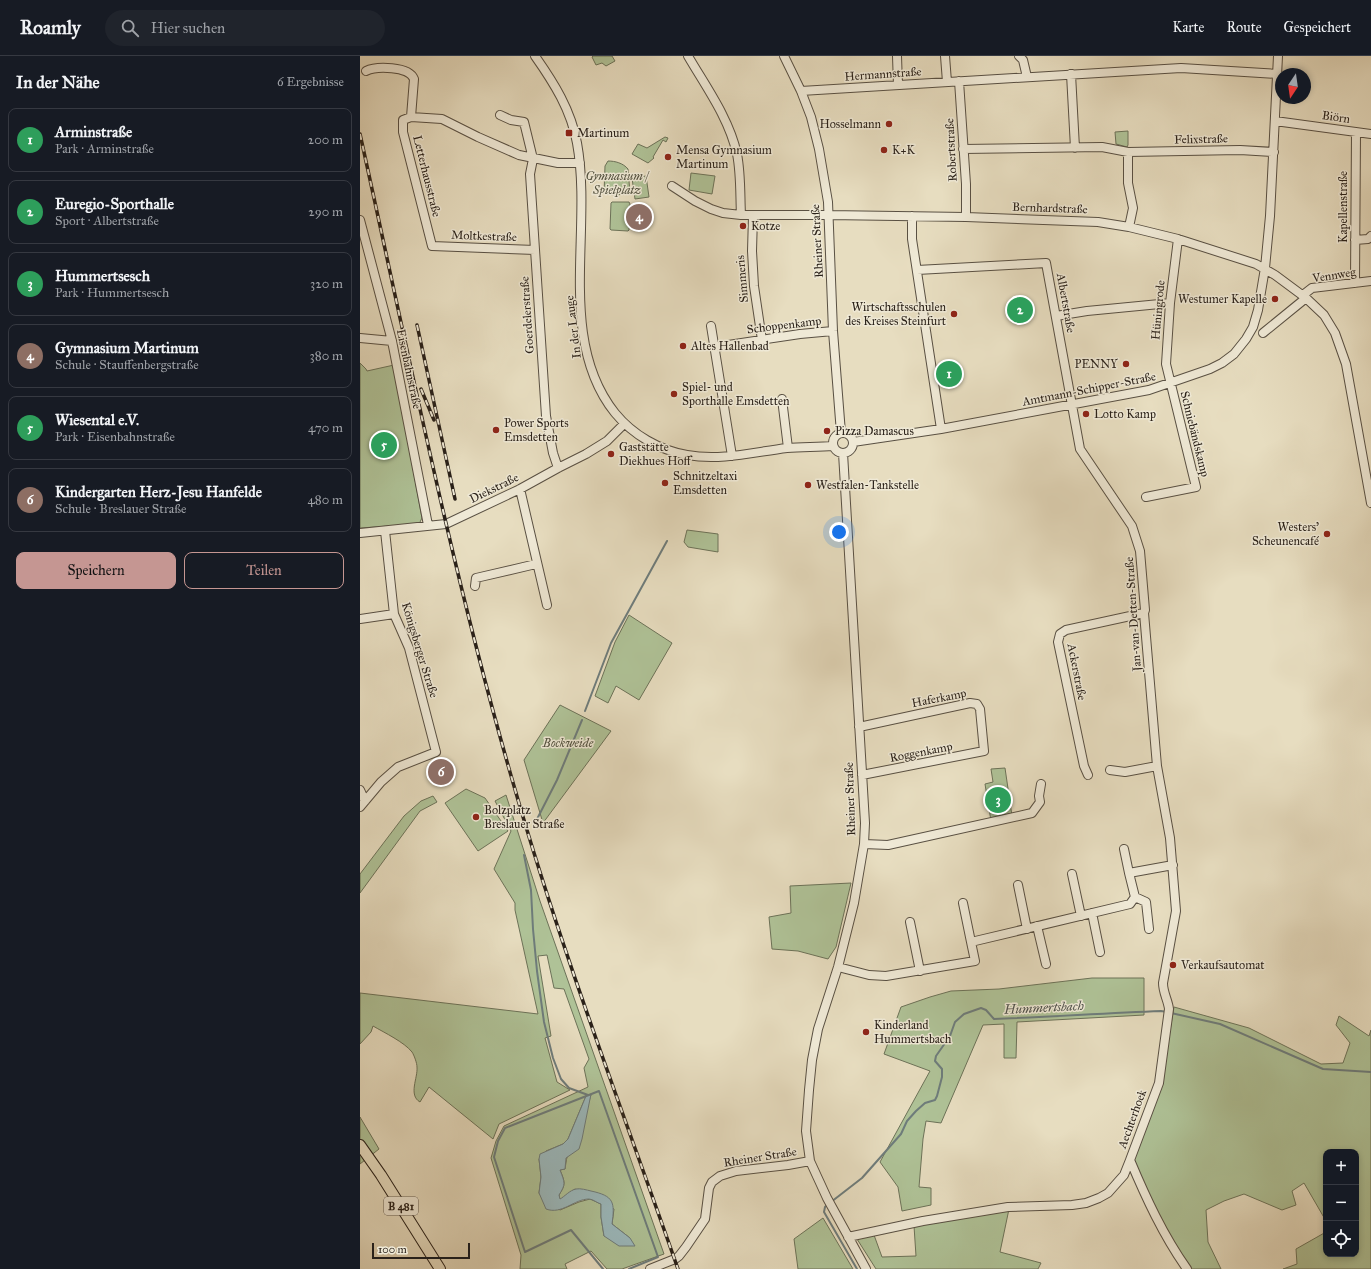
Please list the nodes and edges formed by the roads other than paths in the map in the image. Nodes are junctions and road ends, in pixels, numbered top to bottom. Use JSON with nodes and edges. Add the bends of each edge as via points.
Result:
{"nodes":[{"id":1,"x":535,"y":56,"type":"edge"},
{"id":2,"x":688,"y":56,"type":"edge"},
{"id":3,"x":784,"y":56,"type":"edge"},
{"id":4,"x":897,"y":56,"type":"edge"},
{"id":5,"x":945,"y":56,"type":"edge"},
{"id":6,"x":1019,"y":56,"type":"edge"},
{"id":7,"x":1278,"y":56,"type":"edge"},
{"id":8,"x":1278,"y":68,"type":"edge"},
{"id":9,"x":366,"y":71,"type":"dead end"},
{"id":10,"x":1071,"y":74,"type":"junction"},
{"id":11,"x":1275,"y":74,"type":"edge"},
{"id":12,"x":1027,"y":77,"type":"junction"},
{"id":13,"x":959,"y":81,"type":"junction"},
{"id":14,"x":947,"y":82,"type":"junction"},
{"id":15,"x":898,"y":85,"type":"junction"},
{"id":16,"x":802,"y":91,"type":"junction"},
{"id":17,"x":1276,"y":104,"type":"edge"},
{"id":18,"x":500,"y":115,"type":"dead end"},
{"id":19,"x":411,"y":117,"type":"junction"},
{"id":20,"x":1275,"y":121,"type":"junction"},
{"id":21,"x":1356,"y":132,"type":"junction"},
{"id":22,"x":1371,"y":134,"type":"edge"},
{"id":23,"x":1075,"y":148,"type":"junction"},
{"id":24,"x":964,"y":149,"type":"junction"},
{"id":25,"x":1128,"y":152,"type":"junction"},
{"id":26,"x":1274,"y":152,"type":"junction"},
{"id":27,"x":533,"y":158,"type":"junction"},
{"id":28,"x":580,"y":163,"type":"junction"},
{"id":29,"x":672,"y":186,"type":"dead end"},
{"id":30,"x":742,"y":215,"type":"junction"},
{"id":31,"x":828,"y":215,"type":"junction"},
{"id":32,"x":753,"y":216,"type":"junction"},
{"id":33,"x":912,"y":216,"type":"junction"},
{"id":34,"x":966,"y":217,"type":"junction"},
{"id":35,"x":360,"y":220,"type":"edge"},
{"id":36,"x":1128,"y":227,"type":"junction"},
{"id":37,"x":1371,"y":236,"type":"edge"},
{"id":38,"x":1178,"y":239,"type":"junction"},
{"id":39,"x":1355,"y":240,"type":"junction"},
{"id":40,"x":432,"y":246,"type":"joint"},
{"id":41,"x":535,"y":250,"type":"junction"},
{"id":42,"x":1265,"y":268,"type":"junction"},
{"id":43,"x":917,"y":270,"type":"junction"},
{"id":44,"x":1371,"y":281,"type":"edge"},
{"id":45,"x":1355,"y":283,"type":"junction"},
{"id":46,"x":1304,"y":296,"type":"junction"},
{"id":47,"x":1170,"y":303,"type":"junction"},
{"id":48,"x":1056,"y":316,"type":"junction"},
{"id":49,"x":711,"y":326,"type":"dead end"},
{"id":50,"x":833,"y":331,"type":"junction"},
{"id":51,"x":1263,"y":333,"type":"dead end"},
{"id":52,"x":360,"y":338,"type":"edge"},
{"id":53,"x":762,"y":340,"type":"junction"},
{"id":54,"x":392,"y":341,"type":"junction"},
{"id":55,"x":715,"y":347,"type":"junction"},
{"id":56,"x":1170,"y":384,"type":"junction"},
{"id":57,"x":782,"y":399,"type":"dead end"},
{"id":58,"x":1072,"y":405,"type":"junction"},
{"id":59,"x":624,"y":424,"type":"junction"},
{"id":60,"x":941,"y":429,"type":"junction"},
{"id":61,"x":841,"y":433,"type":"junction"},
{"id":62,"x":853,"y":442,"type":"junction"},
{"id":63,"x":833,"y":446,"type":"junction"},
{"id":64,"x":788,"y":448,"type":"junction"},
{"id":65,"x":843,"y":453,"type":"junction"},
{"id":66,"x":732,"y":456,"type":"junction"},
{"id":67,"x":558,"y":468,"type":"junction"},
{"id":68,"x":520,"y":489,"type":"junction"},
{"id":69,"x":1146,"y":497,"type":"dead end"},
{"id":70,"x":1371,"y":503,"type":"edge"},
{"id":71,"x":428,"y":525,"type":"junction"},
{"id":72,"x":385,"y":531,"type":"junction"},
{"id":73,"x":360,"y":533,"type":"edge"},
{"id":74,"x":536,"y":564,"type":"junction"},
{"id":75,"x":475,"y":586,"type":"dead end"},
{"id":76,"x":547,"y":605,"type":"dead end"},
{"id":77,"x":1144,"y":613,"type":"junction"},
{"id":78,"x":394,"y":614,"type":"junction"},
{"id":79,"x":360,"y":619,"type":"edge"},
{"id":80,"x":859,"y":727,"type":"junction"},
{"id":81,"x":984,"y":751,"type":"joint"},
{"id":82,"x":1157,"y":766,"type":"junction"},
{"id":83,"x":1110,"y":770,"type":"dead end"},
{"id":84,"x":1088,"y":774,"type":"dead end"},
{"id":85,"x":862,"y":775,"type":"junction"},
{"id":86,"x":1041,"y":784,"type":"dead end"},
{"id":87,"x":360,"y":790,"type":"edge"},
{"id":88,"x":362,"y":804,"type":"edge"},
{"id":89,"x":864,"y":844,"type":"junction"},
{"id":90,"x":1124,"y":849,"type":"dead end"},
{"id":91,"x":1173,"y":864,"type":"junction"},
{"id":92,"x":1129,"y":873,"type":"junction"},
{"id":93,"x":1072,"y":874,"type":"dead end"},
{"id":94,"x":1018,"y":886,"type":"dead end"},
{"id":95,"x":1135,"y":897,"type":"junction"},
{"id":96,"x":963,"y":903,"type":"dead end"},
{"id":97,"x":1092,"y":913,"type":"junction"},
{"id":98,"x":1081,"y":916,"type":"junction"},
{"id":99,"x":910,"y":922,"type":"dead end"},
{"id":100,"x":1037,"y":926,"type":"junction"},
{"id":101,"x":1149,"y":928,"type":"dead end"},
{"id":102,"x":1027,"y":929,"type":"junction"},
{"id":103,"x":971,"y":942,"type":"junction"},
{"id":104,"x":1100,"y":952,"type":"dead end"},
{"id":105,"x":1046,"y":964,"type":"dead end"},
{"id":106,"x":838,"y":967,"type":"junction"},
{"id":107,"x":920,"y":971,"type":"junction"},
{"id":108,"x":1163,"y":990,"type":"joint"},
{"id":109,"x":360,"y":1145,"type":"edge"},
{"id":110,"x":1130,"y":1160,"type":"junction"},
{"id":111,"x":810,"y":1161,"type":"junction"},
{"id":112,"x":848,"y":1237,"type":"junction"},
{"id":113,"x":440,"y":1269,"type":"edge"},
{"id":114,"x":650,"y":1269,"type":"edge"},
{"id":115,"x":866,"y":1269,"type":"edge"},
{"id":116,"x":1187,"y":1269,"type":"edge"}],
"edges":[{"from":1,"to":28,"type":"street","name":"In der Lauge","via":[[568,110]]},
{"from":2,"to":30,"type":"street","via":[[724,118],[732,138],[739,167]]},
{"from":3,"to":16,"type":"street","name":"Rheiner Straße"},
{"from":4,"to":15,"type":"street"},
{"from":5,"to":14,"type":"street"},
{"from":6,"to":12,"type":"street","via":[[1023,60]]},
{"from":7,"to":8,"type":"street","name":"Amtmann-Schipper-Straße"},
{"from":9,"to":19,"type":"street","name":"Letterhausstraße","via":[[373,68],[391,68],[412,76],[414,79]]},
{"from":10,"to":11,"type":"street","name":"Hermannstraße","via":[[1180,68]]},
{"from":10,"to":12,"type":"street","name":"Hermannstraße"},
{"from":10,"to":23,"type":"street"},
{"from":12,"to":13,"type":"street","name":"Hermannstraße"},
{"from":13,"to":14,"type":"street","name":"Hermannstraße"},
{"from":13,"to":24,"type":"street","name":"Robertstraße"},
{"from":14,"to":15,"type":"street","name":"Hermannstraße"},
{"from":15,"to":16,"type":"street","name":"Hermannstraße"},
{"from":16,"to":31,"type":"street","name":"Rheiner Straße","via":[[819,149]]},
{"from":17,"to":20,"type":"street","name":"Amtmann-Schipper-Straße"},
{"from":18,"to":27,"type":"street","via":[[524,122]]},
{"from":19,"to":27,"type":"street","name":"Letterhausstraße","via":[[442,119],[519,155]]},
{"from":19,"to":40,"type":"street","name":"Letterhausstraße","via":[[404,120],[403,132]]},
{"from":20,"to":21,"type":"street","name":"Biörn"},
{"from":20,"to":26,"type":"street","name":"Amtmann-Schipper-Straße"},
{"from":21,"to":22,"type":"street","name":"Biörn"},
{"from":21,"to":39,"type":"street","name":"Kapellenstraße"},
{"from":23,"to":24,"type":"street","name":"Felixstraße"},
{"from":23,"to":25,"type":"street","name":"Felixstraße","via":[[1102,147]]},
{"from":24,"to":34,"type":"street","name":"Robertstraße"},
{"from":25,"to":26,"type":"street","name":"Felixstraße"},
{"from":25,"to":36,"type":"street","via":[[1128,183],[1133,208]]},
{"from":26,"to":42,"type":"street","name":"Amtmann-Schipper-Straße"},
{"from":27,"to":28,"type":"street","name":"Letterhausstraße","via":[[558,163]]},
{"from":27,"to":41,"type":"street","name":"Goerdelerstraße","via":[[530,174]]},
{"from":28,"to":59,"type":"street","name":"In der Lauge","via":[[581,307],[584,334],[591,369],[597,384],[608,404]]},
{"from":29,"to":30,"type":"street","name":"Bernhardstraße","via":[[711,210]]},
{"from":30,"to":32,"type":"street","name":"Bernhardstraße"},
{"from":31,"to":32,"type":"street","name":"Bernhardstraße"},
{"from":31,"to":33,"type":"street","name":"Bernhardstraße"},
{"from":31,"to":50,"type":"street","name":"Rheiner Straße"},
{"from":32,"to":53,"type":"street","name":"Simmeris","via":[[754,286]]},
{"from":33,"to":34,"type":"street","name":"Bernhardstraße"},
{"from":33,"to":43,"type":"street","via":[[912,239]]},
{"from":34,"to":36,"type":"street","name":"Bernhardstraße","via":[[1098,222]]},
{"from":35,"to":54,"type":"street","name":"Eisenbahnstraße"},
{"from":36,"to":38,"type":"street","name":"Bernhardstraße"},
{"from":37,"to":39,"type":"street","via":[[1368,239]]},
{"from":38,"to":42,"type":"street","name":"Bernhardstraße"},
{"from":38,"to":47,"type":"street","name":"Hüningrode"},
{"from":39,"to":45,"type":"street","name":"Kapellenstraße"},
{"from":40,"to":41,"type":"street","name":"Moltkestraße"},
{"from":41,"to":67,"type":"street","name":"Goerdelerstraße","via":[[546,416]]},
{"from":42,"to":46,"type":"street","name":"Bernhardstraße"},
{"from":42,"to":56,"type":"street","name":"Amtmann-Schipper-Straße","via":[[1253,327],[1241,346],[1234,354],[1210,369]]},
{"from":43,"to":48,"type":"street","name":"Albertstraße","via":[[1046,263]]},
{"from":43,"to":60,"type":"street"},
{"from":44,"to":45,"type":"street","name":"Vennweg"},
{"from":45,"to":46,"type":"street","name":"Vennweg","via":[[1312,288]]},
{"from":46,"to":51,"type":"street","name":"Vennweg"},
{"from":46,"to":70,"type":"street","name":"Bernhardstraße","via":[[1324,315],[1346,364]]},
{"from":47,"to":48,"type":"street"},
{"from":47,"to":56,"type":"street","name":"Hüningrode","via":[[1166,364]]},
{"from":48,"to":58,"type":"street","name":"Albertstraße"},
{"from":49,"to":55,"type":"street"},
{"from":50,"to":53,"type":"street","name":"Schoppenkamp"},
{"from":50,"to":61,"type":"street","name":"Rheiner Straße"},
{"from":52,"to":54,"type":"street"},
{"from":53,"to":55,"type":"street","name":"Schoppenkamp"},
{"from":54,"to":71,"type":"street","name":"Eisenbahnstraße"},
{"from":55,"to":66,"type":"street"},
{"from":56,"to":58,"type":"street","name":"Amtmann-Schipper-Straße"},
{"from":56,"to":69,"type":"street","name":"Schniebändskamp","via":[[1196,487]]},
{"from":57,"to":64,"type":"street"},
{"from":58,"to":60,"type":"street","name":"Amtmann-Schipper-Straße"},
{"from":58,"to":77,"type":"street","name":"Jan-van-Detten-Straße","via":[[1080,449],[1132,526],[1142,566]]},
{"from":59,"to":66,"type":"street","name":"In der Lauge","via":[[639,436],[676,453],[705,457]]},
{"from":59,"to":67,"type":"street","name":"Diekstraße","via":[[599,446]]},
{"from":60,"to":62,"type":"street","name":"Amtmann-Schipper-Straße"},
{"from":61,"to":62,"type":"street","via":[[849,435]]},
{"from":61,"to":63,"type":"street","via":[[834,437]]},
{"from":62,"to":65,"type":"street","via":[[850,450]]},
{"from":63,"to":64,"type":"street","name":"In der Lauge"},
{"from":63,"to":65,"type":"street"},
{"from":64,"to":66,"type":"street","name":"In der Lauge"},
{"from":65,"to":80,"type":"street","name":"Rheiner Straße"},
{"from":67,"to":68,"type":"street","name":"Diekstraße"},
{"from":68,"to":71,"type":"street","name":"Diekstraße","via":[[446,524]]},
{"from":68,"to":74,"type":"street"},
{"from":71,"to":72,"type":"street","name":"Diekstraße"},
{"from":72,"to":73,"type":"street","name":"Diekstraße"},
{"from":72,"to":78,"type":"street","name":"Königsberger Straße"},
{"from":74,"to":75,"type":"street","via":[[476,578]]},
{"from":74,"to":76,"type":"street"},
{"from":77,"to":82,"type":"street","name":"Jan-van-Detten-Straße"},
{"from":77,"to":84,"type":"street","name":"Ackerstraße","via":[[1066,630],[1060,634],[1058,642],[1084,766]]},
{"from":78,"to":79,"type":"street"},
{"from":78,"to":88,"type":"street","name":"Königsberger Straße","via":[[409,648],[436,752],[398,767]]},
{"from":80,"to":81,"type":"street","name":"Haferkamp","via":[[970,703],[977,704],[980,709]]},
{"from":80,"to":85,"type":"street","name":"Rheiner Straße"},
{"from":81,"to":85,"type":"street","name":"Roggenkamp"},
{"from":82,"to":83,"type":"street","via":[[1125,772]]},
{"from":82,"to":91,"type":"street","name":"Jan-van-Detten-Straße"},
{"from":85,"to":89,"type":"street","name":"Rheiner Straße"},
{"from":86,"to":89,"type":"street","via":[[1040,802],[1032,813],[888,845]]},
{"from":87,"to":88,"type":"street"},
{"from":89,"to":106,"type":"street","name":"Rheiner Straße","via":[[854,903]]},
{"from":90,"to":92,"type":"street"},
{"from":91,"to":92,"type":"street"},
{"from":91,"to":108,"type":"street","name":"Jan-van-Detten-Straße","via":[[1176,911]]},
{"from":92,"to":95,"type":"street"},
{"from":93,"to":98,"type":"street"},
{"from":94,"to":102,"type":"street"},
{"from":95,"to":97,"type":"street","via":[[1130,904]]},
{"from":95,"to":101,"type":"street","via":[[1146,902]]},
{"from":96,"to":103,"type":"street"},
{"from":97,"to":98,"type":"street"},
{"from":97,"to":104,"type":"street"},
{"from":98,"to":100,"type":"street"},
{"from":99,"to":107,"type":"street"},
{"from":100,"to":102,"type":"street"},
{"from":100,"to":105,"type":"street"},
{"from":102,"to":103,"type":"street"},
{"from":103,"to":107,"type":"street","via":[[975,961]]},
{"from":106,"to":107,"type":"street","via":[[869,975],[886,976]]},
{"from":106,"to":111,"type":"street","name":"Rheiner Straße","via":[[818,1029],[812,1060],[806,1131]]},
{"from":108,"to":110,"type":"street","name":"Aechterhoek","via":[[1169,1002],[1169,1013],[1159,1083]]},
{"from":109,"to":113,"type":"main road","number":"B 481"},
{"from":110,"to":112,"type":"street","via":[[1124,1175],[1108,1193],[1086,1203],[1008,1207]]},
{"from":110,"to":116,"type":"street","name":"Aechterhoek","via":[[1174,1252]]},
{"from":111,"to":112,"type":"street","name":"Rheiner Straße"},
{"from":111,"to":114,"type":"street","name":"Rheiner Straße","via":[[736,1171],[720,1176],[709,1188],[706,1214],[701,1226],[679,1256]]},
{"from":112,"to":115,"type":"street","name":"Rheiner Straße"}]}
